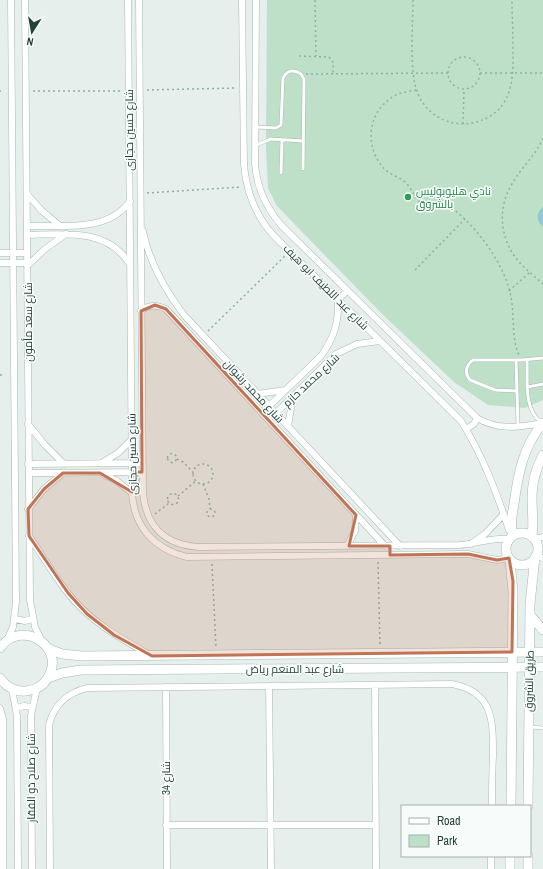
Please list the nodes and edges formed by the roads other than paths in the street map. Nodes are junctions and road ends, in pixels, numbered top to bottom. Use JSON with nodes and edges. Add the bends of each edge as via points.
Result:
{"nodes":[{"id":1,"x":11,"y":0,"type":"edge"},
{"id":2,"x":25,"y":0,"type":"edge"},
{"id":3,"x":128,"y":0,"type":"edge"},
{"id":4,"x":139,"y":0,"type":"edge"},
{"id":5,"x":242,"y":0,"type":"edge"},
{"id":6,"x":256,"y":0,"type":"edge"},
{"id":7,"x":255,"y":127,"type":"junction"},
{"id":8,"x":282,"y":140,"type":"junction"},
{"id":9,"x":303,"y":141,"type":"junction"},
{"id":10,"x":255,"y":146,"type":"junction"},
{"id":11,"x":303,"y":169,"type":"dead end"},
{"id":12,"x":281,"y":173,"type":"dead end"},
{"id":13,"x":130,"y":193,"type":"junction"},
{"id":14,"x":140,"y":193,"type":"junction"},
{"id":15,"x":27,"y":194,"type":"junction"},
{"id":16,"x":130,"y":201,"type":"junction"},
{"id":17,"x":140,"y":217,"type":"junction"},
{"id":18,"x":59,"y":225,"type":"junction"},
{"id":19,"x":27,"y":226,"type":"junction"},
{"id":20,"x":66,"y":234,"type":"junction"},
{"id":21,"x":27,"y":235,"type":"junction"},
{"id":22,"x":0,"y":253,"type":"edge"},
{"id":23,"x":13,"y":253,"type":"junction"},
{"id":24,"x":27,"y":253,"type":"junction"},
{"id":25,"x":0,"y":263,"type":"edge"},
{"id":26,"x":13,"y":263,"type":"junction"},
{"id":27,"x":27,"y":264,"type":"junction"},
{"id":28,"x":130,"y":264,"type":"junction"},
{"id":29,"x":348,"y":291,"type":"junction"},
{"id":30,"x":338,"y":300,"type":"junction"},
{"id":31,"x":141,"y":311,"type":"junction"},
{"id":32,"x":380,"y":341,"type":"junction"},
{"id":33,"x":543,"y":358,"type":"edge"},
{"id":34,"x":516,"y":360,"type":"junction"},
{"id":35,"x":527,"y":360,"type":"junction"},
{"id":36,"x":543,"y":384,"type":"edge"},
{"id":37,"x":528,"y":387,"type":"junction"},
{"id":38,"x":286,"y":390,"type":"junction"},
{"id":39,"x":517,"y":391,"type":"junction"},
{"id":40,"x":257,"y":394,"type":"junction"},
{"id":41,"x":293,"y":396,"type":"junction"},
{"id":42,"x":269,"y":407,"type":"junction"},
{"id":43,"x":262,"y":413,"type":"junction"},
{"id":44,"x":275,"y":414,"type":"junction"},
{"id":45,"x":477,"y":418,"type":"junction"},
{"id":46,"x":269,"y":420,"type":"junction"},
{"id":47,"x":543,"y":423,"type":"edge"},
{"id":48,"x":28,"y":424,"type":"junction"},
{"id":49,"x":288,"y":426,"type":"junction"},
{"id":50,"x":518,"y":427,"type":"junction"},
{"id":51,"x":466,"y":429,"type":"junction"},
{"id":52,"x":131,"y":440,"type":"junction"},
{"id":53,"x":543,"y":455,"type":"edge"},
{"id":54,"x":142,"y":462,"type":"junction"},
{"id":55,"x":102,"y":463,"type":"junction"},
{"id":56,"x":132,"y":463,"type":"junction"},
{"id":57,"x":28,"y":464,"type":"junction"},
{"id":58,"x":64,"y":464,"type":"junction"},
{"id":59,"x":100,"y":472,"type":"junction"},
{"id":60,"x":132,"y":472,"type":"junction"},
{"id":61,"x":142,"y":472,"type":"junction"},
{"id":62,"x":29,"y":473,"type":"junction"},
{"id":63,"x":63,"y":473,"type":"junction"},
{"id":64,"x":132,"y":493,"type":"junction"},
{"id":65,"x":28,"y":509,"type":"junction"},
{"id":66,"x":504,"y":514,"type":"junction"},
{"id":67,"x":356,"y":515,"type":"junction"},
{"id":68,"x":29,"y":536,"type":"junction"},
{"id":69,"x":511,"y":537,"type":"junction"},
{"id":70,"x":536,"y":538,"type":"edge"},
{"id":71,"x":470,"y":545,"type":"junction"},
{"id":72,"x":347,"y":546,"type":"junction"},
{"id":73,"x":387,"y":546,"type":"junction"},
{"id":74,"x":400,"y":546,"type":"junction"},
{"id":75,"x":390,"y":555,"type":"junction"},
{"id":76,"x":538,"y":557,"type":"edge"},
{"id":77,"x":510,"y":559,"type":"junction"},
{"id":78,"x":530,"y":616,"type":"junction"},
{"id":79,"x":32,"y":618,"type":"junction"},
{"id":80,"x":15,"y":619,"type":"junction"},
{"id":81,"x":543,"y":630,"type":"edge"},
{"id":82,"x":43,"y":642,"type":"junction"},
{"id":83,"x":3,"y":644,"type":"edge"},
{"id":84,"x":49,"y":649,"type":"junction"},
{"id":85,"x":512,"y":652,"type":"junction"},
{"id":86,"x":530,"y":652,"type":"junction"},
{"id":87,"x":543,"y":652,"type":"edge"},
{"id":88,"x":67,"y":654,"type":"junction"},
{"id":89,"x":302,"y":655,"type":"junction"},
{"id":90,"x":152,"y":656,"type":"junction"},
{"id":91,"x":512,"y":667,"type":"junction"},
{"id":92,"x":530,"y":667,"type":"junction"},
{"id":93,"x":543,"y":667,"type":"edge"},
{"id":94,"x":302,"y":669,"type":"junction"},
{"id":95,"x":68,"y":672,"type":"junction"},
{"id":96,"x":48,"y":678,"type":"junction"},
{"id":97,"x":0,"y":679,"type":"edge"},
{"id":98,"x":375,"y":685,"type":"junction"},
{"id":99,"x":269,"y":686,"type":"junction"},
{"id":100,"x":166,"y":687,"type":"junction"},
{"id":101,"x":37,"y":688,"type":"junction"},
{"id":102,"x":12,"y":689,"type":"junction"},
{"id":103,"x":0,"y":708,"type":"edge"},
{"id":104,"x":17,"y":708,"type":"junction"},
{"id":105,"x":32,"y":708,"type":"junction"},
{"id":106,"x":529,"y":726,"type":"junction"},
{"id":107,"x":543,"y":728,"type":"edge"},
{"id":108,"x":492,"y":805,"type":"edge"},
{"id":109,"x":511,"y":805,"type":"edge"},
{"id":110,"x":528,"y":805,"type":"edge"},
{"id":111,"x":166,"y":825,"type":"junction"},
{"id":112,"x":270,"y":825,"type":"junction"},
{"id":113,"x":376,"y":825,"type":"junction"},
{"id":114,"x":491,"y":857,"type":"edge"},
{"id":115,"x":510,"y":857,"type":"edge"},
{"id":116,"x":528,"y":857,"type":"edge"},
{"id":117,"x":2,"y":866,"type":"edge"},
{"id":118,"x":18,"y":869,"type":"edge"},
{"id":119,"x":32,"y":869,"type":"edge"},
{"id":120,"x":50,"y":869,"type":"edge"},
{"id":121,"x":167,"y":869,"type":"edge"},
{"id":122,"x":270,"y":869,"type":"edge"},
{"id":123,"x":376,"y":869,"type":"edge"},
{"id":124,"x":491,"y":869,"type":"edge"},
{"id":125,"x":510,"y":869,"type":"edge"},
{"id":126,"x":528,"y":869,"type":"edge"}],
"edges":[{"from":1,"to":23,"type":"street","name":"شارع سعد مأمون"},
{"from":2,"to":15,"type":"street","name":"شارع سعد مأمون"},
{"from":3,"to":13,"type":"street","name":"شارع حسين حجازى"},
{"from":4,"to":14,"type":"street","name":"شارع حسين حجازى"},
{"from":5,"to":30,"type":"street","name":"شارع عبد اللطيف ابو هيف","via":[[246,187],[260,218]]},
{"from":6,"to":7,"type":"street","name":"شارع عبد اللطيف ابو هيف"},
{"from":7,"to":9,"type":"lane","via":[[276,128],[282,122],[283,78],[289,72],[295,71],[304,79]]},
{"from":7,"to":10,"type":"street","name":"شارع عبد اللطيف ابو هيف"},
{"from":8,"to":9,"type":"lane"},
{"from":8,"to":10,"type":"lane","via":[[265,140]]},
{"from":8,"to":12,"type":"lane"},
{"from":9,"to":11,"type":"lane"},
{"from":10,"to":29,"type":"street","name":"شارع عبد اللطيف ابو هيف","via":[[258,183],[270,211]]},
{"from":13,"to":14,"type":"street"},
{"from":13,"to":16,"type":"street","name":"شارع حسين حجازى"},
{"from":14,"to":17,"type":"street","name":"شارع حسين حجازى"},
{"from":15,"to":18,"type":"street"},
{"from":15,"to":19,"type":"street","name":"شارع سعد مأمون"},
{"from":16,"to":18,"type":"street","via":[[124,209],[107,220]]},
{"from":16,"to":28,"type":"street","name":"شارع حسين حجازى"},
{"from":17,"to":31,"type":"street","name":"شارع حسين حجازى"},
{"from":17,"to":40,"type":"street","name":"شارع محمد رشوان","via":[[149,252],[163,286],[202,336]]},
{"from":18,"to":19,"type":"street"},
{"from":19,"to":21,"type":"street","name":"شارع سعد مأمون"},
{"from":20,"to":21,"type":"street"},
{"from":20,"to":27,"type":"street"},
{"from":20,"to":28,"type":"street","via":[[89,236],[108,244],[125,256]]},
{"from":21,"to":24,"type":"street","name":"شارع سعد مأمون"},
{"from":22,"to":23,"type":"street"},
{"from":23,"to":24,"type":"street"},
{"from":23,"to":26,"type":"street","name":"شارع سعد مأمون"},
{"from":24,"to":27,"type":"street","name":"شارع سعد مأمون"},
{"from":25,"to":26,"type":"street"},
{"from":26,"to":27,"type":"street"},
{"from":26,"to":80,"type":"street","name":"شارع سعد مأمون"},
{"from":27,"to":48,"type":"street","name":"شارع سعد مأمون"},
{"from":28,"to":52,"type":"street","name":"شارع حسين حجازى"},
{"from":29,"to":30,"type":"street"},
{"from":29,"to":45,"type":"street","name":"شارع عبد اللطيف ابو هيف"},
{"from":30,"to":32,"type":"street","name":"شارع عبد اللطيف ابو هيف"},
{"from":30,"to":38,"type":"street","name":"شارع محمد حازم","via":[[337,324],[328,346]]},
{"from":31,"to":43,"type":"street","name":"شارع محمد رشوان","via":[[155,305],[166,309]]},
{"from":31,"to":54,"type":"street","name":"شارع حسين حجازى"},
{"from":32,"to":41,"type":"street","name":"شارع محمد حازم","via":[[357,344],[336,354]]},
{"from":32,"to":51,"type":"street","name":"شارع عبد اللطيف ابو هيف","via":[[461,421]]},
{"from":33,"to":35,"type":"lane"},
{"from":34,"to":35,"type":"lane"},
{"from":34,"to":39,"type":"lane"},
{"from":34,"to":39,"type":"lane","via":[[473,360],[468,364],[466,371],[470,380],[495,390]]},
{"from":35,"to":37,"type":"lane"},
{"from":36,"to":37,"type":"lane"},
{"from":37,"to":47,"type":"lane","via":[[530,408]]},
{"from":38,"to":40,"type":"street"},
{"from":38,"to":42,"type":"street","name":"شارع محمد حازم"},
{"from":39,"to":50,"type":"lane"},
{"from":40,"to":42,"type":"street","name":"شارع محمد رشوان"},
{"from":41,"to":44,"type":"street","name":"شارع محمد حازم"},
{"from":41,"to":49,"type":"street"},
{"from":42,"to":43,"type":"street","name":"شارع محمد حازم"},
{"from":42,"to":44,"type":"street","name":"شارع محمد رشوان"},
{"from":43,"to":46,"type":"street","name":"شارع محمد رشوان"},
{"from":44,"to":46,"type":"street","name":"شارع محمد حازم"},
{"from":44,"to":49,"type":"street","name":"شارع محمد رشوان"},
{"from":45,"to":50,"type":"street","name":"شارع عبد اللطيف ابو هيف","via":[[501,428]]},
{"from":45,"to":51,"type":"street","via":[[474,424]]},
{"from":46,"to":67,"type":"street","name":"شارع محمد رشوان"},
{"from":47,"to":50,"type":"street","name":"شارع عبد اللطيف ابو هيف"},
{"from":47,"to":69,"type":"street","via":[[528,445],[520,465]]},
{"from":48,"to":57,"type":"street","name":"شارع سعد مأمون"},
{"from":48,"to":58,"type":"street"},
{"from":49,"to":74,"type":"street","name":"شارع محمد رشوان"},
{"from":51,"to":66,"type":"street","name":"شارع عبد اللطيف ابو هيف","via":[[492,478]]},
{"from":52,"to":55,"type":"street","via":[[118,453]]},
{"from":52,"to":56,"type":"street","name":"شارع حسين حجازى"},
{"from":53,"to":70,"type":"street","via":[[532,498]]},
{"from":54,"to":56,"type":"street"},
{"from":54,"to":61,"type":"street","name":"شارع حسين حجازى"},
{"from":55,"to":56,"type":"street"},
{"from":55,"to":58,"type":"street"},
{"from":56,"to":60,"type":"street","name":"شارع حسين حجازى"},
{"from":57,"to":58,"type":"street"},
{"from":57,"to":62,"type":"street","name":"شارع سعد مأمون"},
{"from":59,"to":60,"type":"street"},
{"from":59,"to":63,"type":"street"},
{"from":59,"to":64,"type":"street"},
{"from":60,"to":61,"type":"street"},
{"from":60,"to":64,"type":"street","name":"شارع حسين حجازى"},
{"from":61,"to":72,"type":"street","name":"شارع حسين حجازى","via":[[144,504],[150,519],[159,532],[188,546]]},
{"from":62,"to":63,"type":"street"},
{"from":62,"to":65,"type":"street","name":"شارع سعد مأمون"},
{"from":63,"to":65,"type":"street","via":[[44,489]]},
{"from":64,"to":75,"type":"street","name":"شارع حسين حجازى","via":[[136,516],[147,535],[165,550],[181,556],[212,558]]},
{"from":65,"to":68,"type":"street","name":"شارع سعد مأمون"},
{"from":66,"to":69,"type":"street","name":"شارع عبد اللطيف ابو هيف"},
{"from":66,"to":71,"type":"street"},
{"from":67,"to":72,"type":"street","via":[[355,531]]},
{"from":67,"to":73,"type":"street","name":"شارع محمد رشوان"},
{"from":68,"to":79,"type":"street","name":"شارع سعد مأمون"},
{"from":68,"to":90,"type":"street","via":[[68,593],[87,614],[114,635]]},
{"from":69,"to":70,"type":"street","via":[[522,533]]},
{"from":69,"to":71,"type":"street","name":"شارع حسين حجازى"},
{"from":69,"to":77,"type":"street","via":[[506,548]]},
{"from":70,"to":76,"type":"street"},
{"from":71,"to":74,"type":"street","name":"شارع حسين حجازى"},
{"from":72,"to":73,"type":"street","name":"شارع حسين حجازى"},
{"from":73,"to":74,"type":"street","name":"شارع حسين حجازى"},
{"from":73,"to":75,"type":"street"},
{"from":75,"to":77,"type":"street","name":"شارع حسين حجازى","via":[[468,554],[497,560]]},
{"from":76,"to":77,"type":"street","via":[[523,565]]},
{"from":76,"to":78,"type":"street","name":"طريق الشروق","via":[[531,580]]},
{"from":77,"to":85,"type":"street","name":"طريق الشروق","via":[[513,592]]},
{"from":78,"to":81,"type":"street"},
{"from":78,"to":86,"type":"street","name":"طريق الشروق"},
{"from":79,"to":80,"type":"street","via":[[22,621]]},
{"from":79,"to":82,"type":"street","name":"شارع سعد مأمون"},
{"from":80,"to":83,"type":"street","name":"شارع سعد مأمون","via":[[11,634]]},
{"from":82,"to":83,"type":"street","via":[[31,636],[18,635]]},
{"from":82,"to":84,"type":"street"},
{"from":84,"to":88,"type":"street","name":"شارع عبد المنعم رياض"},
{"from":84,"to":96,"type":"street","via":[[52,667]]},
{"from":85,"to":86,"type":"street","name":"شارع عبد المنعم رياض"},
{"from":85,"to":89,"type":"street","name":"شارع عبد المنعم رياض"},
{"from":85,"to":91,"type":"street","name":"طريق الشروق"},
{"from":86,"to":87,"type":"street","name":"شارع عبد المنعم رياض"},
{"from":86,"to":92,"type":"street","name":"طريق الشروق"},
{"from":88,"to":90,"type":"street","name":"شارع عبد المنعم رياض"},
{"from":88,"to":95,"type":"street","via":[[65,665]]},
{"from":89,"to":90,"type":"street","name":"شارع عبد المنعم رياض"},
{"from":89,"to":94,"type":"street"},
{"from":91,"to":92,"type":"street","name":"شارع عبد المنعم رياض"},
{"from":91,"to":94,"type":"street","name":"شارع عبد المنعم رياض"},
{"from":91,"to":109,"type":"street","name":"طريق الشروق"},
{"from":92,"to":93,"type":"street","name":"شارع عبد المنعم رياض"},
{"from":92,"to":106,"type":"street","name":"طريق الشروق"},
{"from":94,"to":95,"type":"street","name":"شارع عبد المنعم رياض"},
{"from":95,"to":96,"type":"street","name":"شارع عبد المنعم رياض"},
{"from":96,"to":101,"type":"street"},
{"from":97,"to":102,"type":"street"},
{"from":98,"to":99,"type":"street"},
{"from":98,"to":108,"type":"street","via":[[452,684],[469,689],[482,700],[493,723]]},
{"from":98,"to":113,"type":"street"},
{"from":99,"to":100,"type":"street"},
{"from":99,"to":112,"type":"street"},
{"from":100,"to":111,"type":"street","name":"شارع 34"},
{"from":100,"to":120,"type":"street","via":[[88,688],[74,692],[58,705],[51,718],[48,732]]},
{"from":101,"to":102,"type":"street","via":[[25,691]]},
{"from":101,"to":105,"type":"street","name":"شارع صلاح ذو الفقار"},
{"from":102,"to":104,"type":"street","name":"شارع صلاح ذو الفقار"},
{"from":103,"to":117,"type":"street","via":[[3,719]]},
{"from":104,"to":105,"type":"street"},
{"from":104,"to":118,"type":"street","name":"شارع صلاح ذو الفقار"},
{"from":105,"to":119,"type":"street","name":"شارع صلاح ذو الفقار"},
{"from":106,"to":107,"type":"lane"},
{"from":106,"to":110,"type":"street","name":"طريق الشروق"},
{"from":111,"to":112,"type":"street"},
{"from":111,"to":121,"type":"street","name":"شارع 34"},
{"from":112,"to":113,"type":"street"},
{"from":112,"to":122,"type":"street"},
{"from":113,"to":123,"type":"street"},
{"from":114,"to":124,"type":"street"},
{"from":115,"to":125,"type":"street"},
{"from":116,"to":126,"type":"street"}]}
